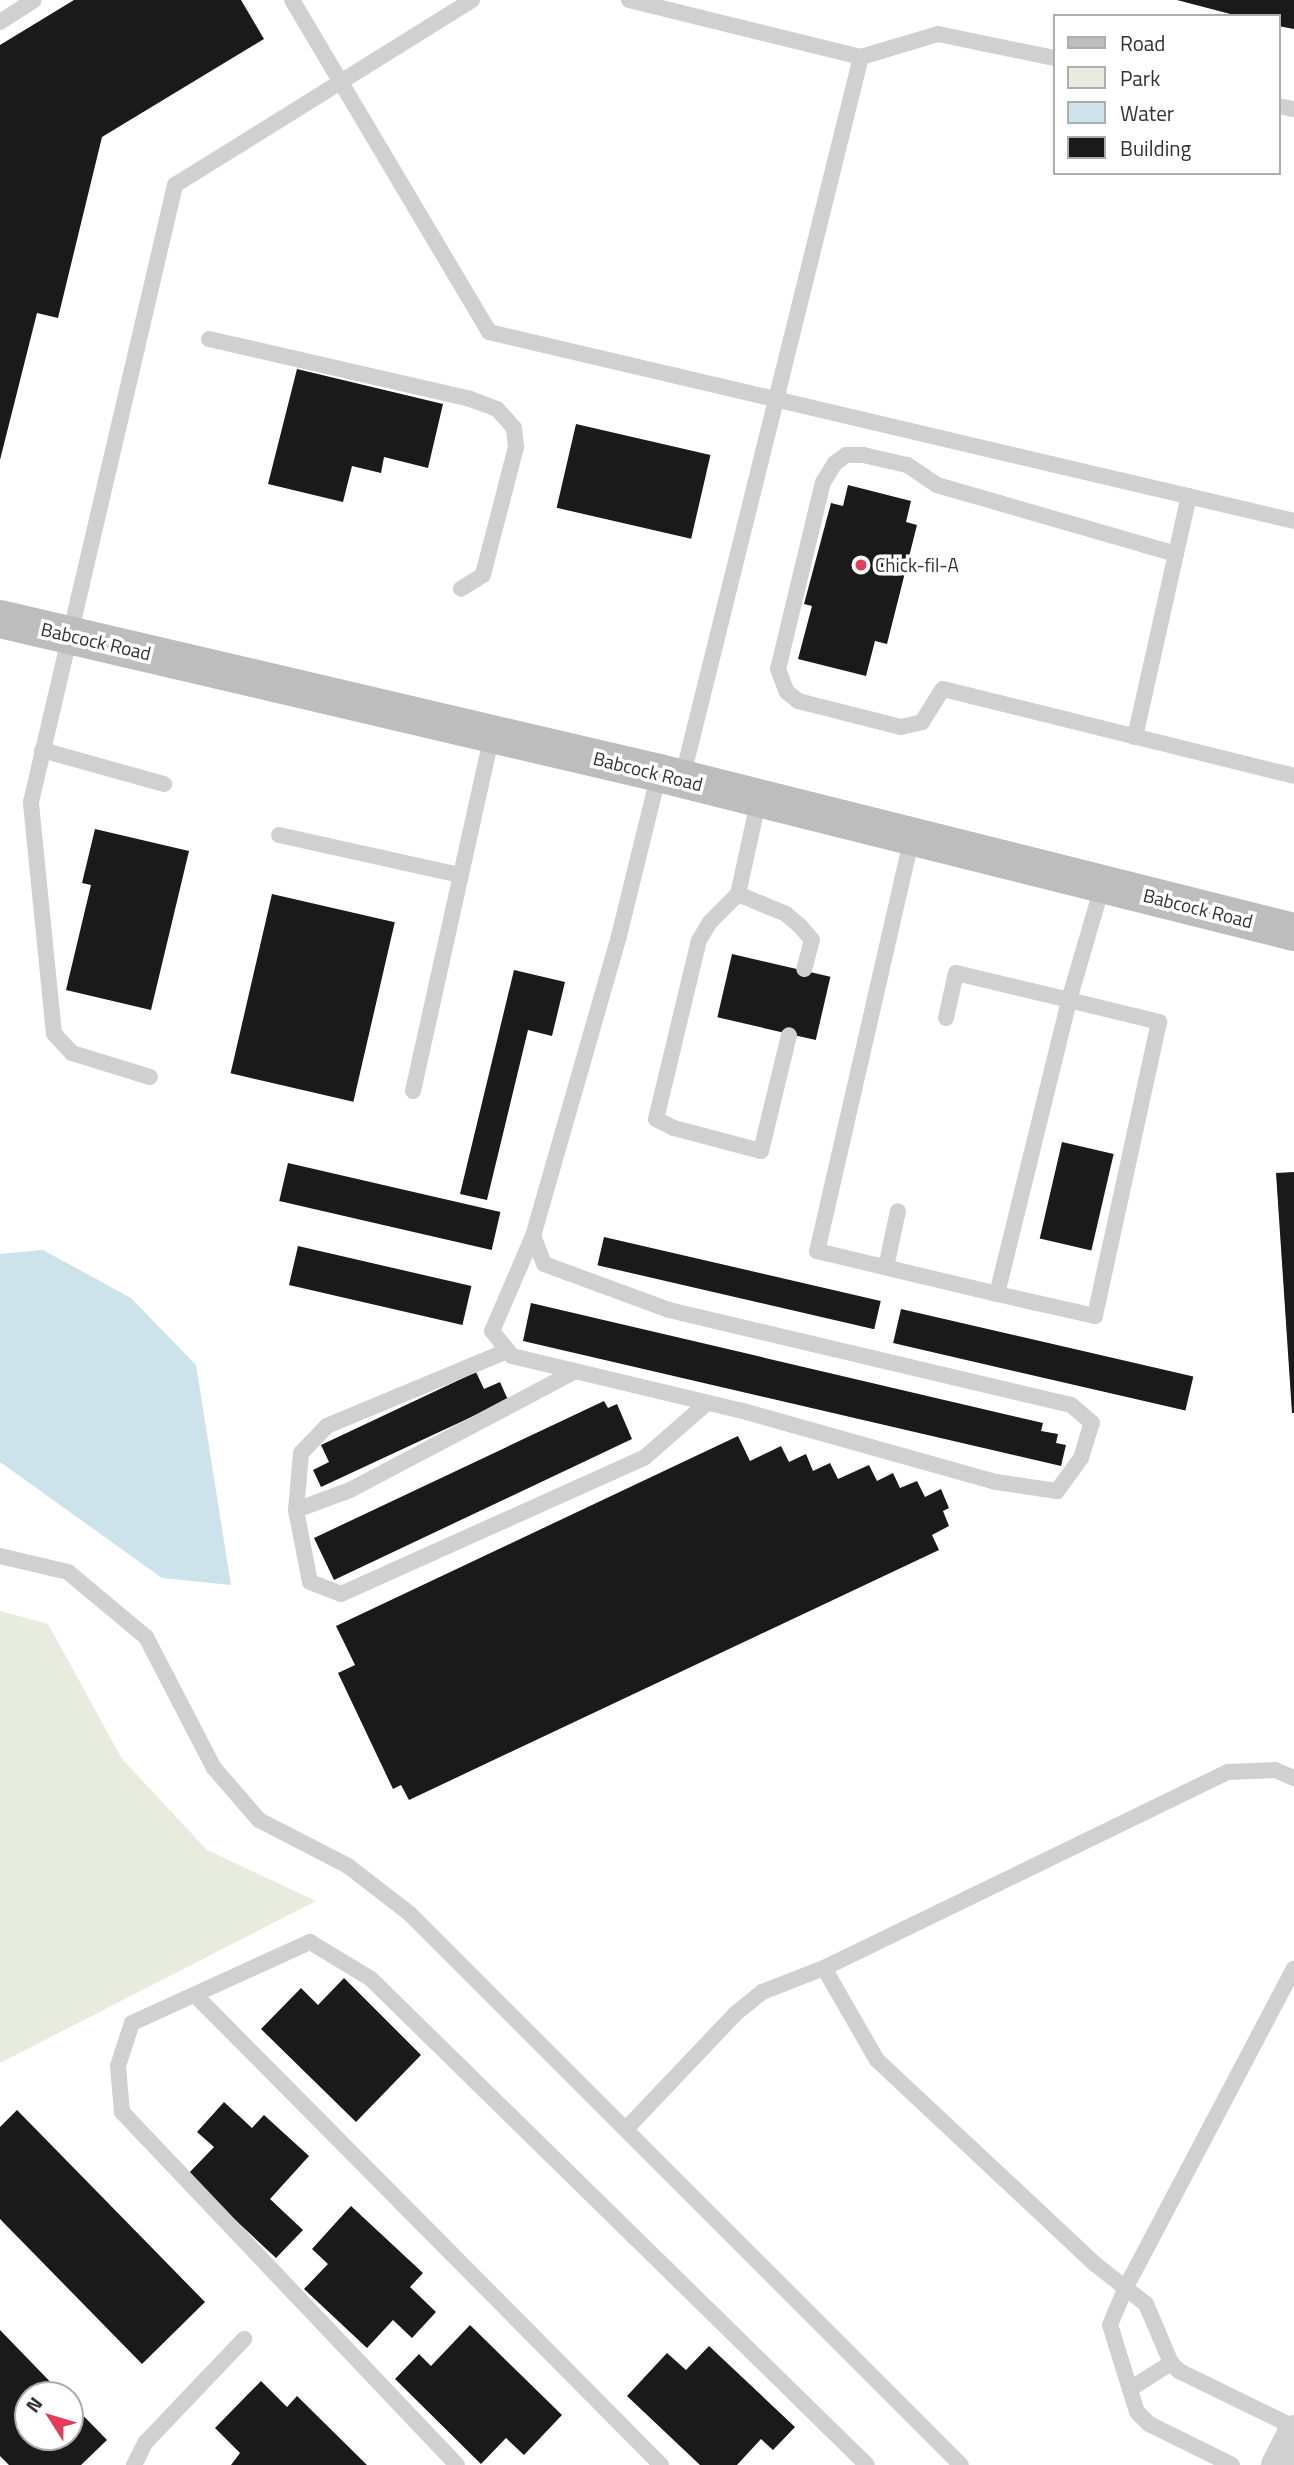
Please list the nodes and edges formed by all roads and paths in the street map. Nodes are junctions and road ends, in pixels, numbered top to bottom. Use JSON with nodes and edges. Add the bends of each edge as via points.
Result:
{"nodes":[{"id":1,"x":34,"y":0,"type":"edge"},
{"id":2,"x":292,"y":0,"type":"edge"},
{"id":3,"x":472,"y":0,"type":"edge"},
{"id":4,"x":629,"y":0,"type":"edge"},
{"id":5,"x":0,"y":22,"type":"edge"},
{"id":6,"x":861,"y":57,"type":"junction"},
{"id":7,"x":1052,"y":58,"type":"edge"},
{"id":8,"x":340,"y":82,"type":"junction"},
{"id":9,"x":209,"y":339,"type":"dead end"},
{"id":10,"x":776,"y":400,"type":"junction"},
{"id":11,"x":1189,"y":496,"type":"junction"},
{"id":12,"x":1294,"y":521,"type":"edge"},
{"id":13,"x":1176,"y":554,"type":"junction"},
{"id":14,"x":461,"y":589,"type":"dead end"},
{"id":15,"x":0,"y":619,"type":"edge"},
{"id":16,"x":68,"y":635,"type":"junction"},
{"id":17,"x":492,"y":735,"type":"junction"},
{"id":18,"x":1135,"y":737,"type":"junction"},
{"id":19,"x":42,"y":750,"type":"junction"},
{"id":20,"x":670,"y":776,"type":"junction"},
{"id":21,"x":1294,"y":776,"type":"edge"},
{"id":22,"x":164,"y":784,"type":"dead end"},
{"id":23,"x":759,"y":798,"type":"junction"},
{"id":24,"x":279,"y":835,"type":"dead end"},
{"id":25,"x":912,"y":837,"type":"junction"},
{"id":26,"x":460,"y":875,"type":"junction"},
{"id":27,"x":1103,"y":884,"type":"junction"},
{"id":28,"x":738,"y":894,"type":"junction"},
{"id":29,"x":1294,"y":932,"type":"edge"},
{"id":30,"x":804,"y":969,"type":"dead end"},
{"id":31,"x":1069,"y":1000,"type":"junction"},
{"id":32,"x":946,"y":1018,"type":"dead end"},
{"id":33,"x":789,"y":1035,"type":"dead end"},
{"id":34,"x":150,"y":1077,"type":"dead end"},
{"id":35,"x":413,"y":1091,"type":"dead end"},
{"id":36,"x":898,"y":1211,"type":"dead end"},
{"id":37,"x":533,"y":1236,"type":"junction"},
{"id":38,"x":886,"y":1267,"type":"junction"},
{"id":39,"x":998,"y":1294,"type":"junction"},
{"id":40,"x":507,"y":1351,"type":"junction"},
{"id":41,"x":574,"y":1372,"type":"junction"},
{"id":42,"x":707,"y":1403,"type":"junction"},
{"id":43,"x":296,"y":1510,"type":"junction"},
{"id":44,"x":0,"y":1556,"type":"edge"},
{"id":45,"x":1294,"y":1778,"type":"edge"},
{"id":46,"x":824,"y":1968,"type":"junction"},
{"id":47,"x":1294,"y":1969,"type":"edge"},
{"id":48,"x":195,"y":1995,"type":"junction"},
{"id":49,"x":626,"y":2129,"type":"junction"},
{"id":50,"x":1126,"y":2287,"type":"junction"},
{"id":51,"x":244,"y":2339,"type":"dead end"},
{"id":52,"x":1171,"y":2363,"type":"junction"},
{"id":53,"x":1129,"y":2389,"type":"junction"},
{"id":54,"x":1294,"y":2429,"type":"edge"},
{"id":55,"x":134,"y":2465,"type":"edge"},
{"id":56,"x":457,"y":2465,"type":"edge"},
{"id":57,"x":661,"y":2465,"type":"edge"},
{"id":58,"x":867,"y":2465,"type":"edge"},
{"id":59,"x":961,"y":2465,"type":"edge"},
{"id":60,"x":1232,"y":2465,"type":"edge"},
{"id":61,"x":1277,"y":2465,"type":"edge"}],
"edges":[{"from":1,"to":5,"type":"lane"},
{"from":2,"to":8,"type":"lane"},
{"from":3,"to":8,"type":"lane"},
{"from":4,"to":6,"type":"lane"},
{"from":6,"to":7,"type":"lane","via":[[938,34]]},
{"from":6,"to":10,"type":"lane"},
{"from":8,"to":10,"type":"lane","via":[[489,332]]},
{"from":8,"to":16,"type":"lane","via":[[175,185]]},
{"from":9,"to":14,"type":"lane","via":[[497,409],[514,428],[516,447],[483,575]]},
{"from":10,"to":11,"type":"lane"},
{"from":10,"to":20,"type":"lane"},
{"from":11,"to":12,"type":"lane"},
{"from":11,"to":13,"type":"lane"},
{"from":13,"to":18,"type":"lane"},
{"from":13,"to":18,"type":"lane","via":[[937,485],[907,466],[846,455],[823,482],[778,669],[787,691],[798,701],[901,727],[922,722],[943,689]]},
{"from":15,"to":16,"type":"main road","name":"Babcock Road"},
{"from":16,"to":17,"type":"main road","name":"Babcock Road"},
{"from":16,"to":19,"type":"lane"},
{"from":17,"to":20,"type":"main road","name":"Babcock Road"},
{"from":17,"to":26,"type":"lane"},
{"from":18,"to":21,"type":"lane"},
{"from":19,"to":22,"type":"lane"},
{"from":19,"to":34,"type":"lane","via":[[31,802],[54,1034],[72,1053]]},
{"from":20,"to":23,"type":"main road","name":"Babcock Road"},
{"from":20,"to":37,"type":"lane"},
{"from":23,"to":25,"type":"main road","name":"Babcock Road"},
{"from":23,"to":28,"type":"lane"},
{"from":24,"to":26,"type":"lane"},
{"from":25,"to":27,"type":"main road","name":"Babcock Road"},
{"from":25,"to":38,"type":"lane","via":[[817,1251]]},
{"from":26,"to":35,"type":"lane"},
{"from":27,"to":29,"type":"main road","name":"Babcock Road"},
{"from":27,"to":31,"type":"lane"},
{"from":28,"to":30,"type":"lane","via":[[786,914],[800,926],[812,940]]},
{"from":28,"to":33,"type":"lane","via":[[699,940],[656,1119],[761,1152]]},
{"from":31,"to":32,"type":"lane","via":[[956,973]]},
{"from":31,"to":39,"type":"lane"},
{"from":31,"to":39,"type":"lane","via":[[1159,1022],[1095,1316]]},
{"from":36,"to":38,"type":"lane"},
{"from":37,"to":40,"type":"lane","via":[[492,1331]]},
{"from":37,"to":42,"type":"lane","via":[[544,1264],[669,1310],[1071,1405],[1092,1423],[1081,1458],[1057,1491],[996,1482]]},
{"from":38,"to":39,"type":"lane"},
{"from":40,"to":41,"type":"lane"},
{"from":40,"to":43,"type":"lane","via":[[327,1426],[301,1453]]},
{"from":41,"to":42,"type":"lane"},
{"from":41,"to":43,"type":"lane","via":[[350,1490]]},
{"from":42,"to":43,"type":"lane","via":[[644,1458],[341,1594],[310,1582]]},
{"from":44,"to":49,"type":"lane","via":[[68,1572],[146,1637],[214,1768],[259,1819],[348,1866],[410,1914]]},
{"from":45,"to":46,"type":"lane","via":[[1275,1770],[1228,1772]]},
{"from":46,"to":49,"type":"lane","via":[[762,1992],[735,2014]]},
{"from":46,"to":50,"type":"lane","via":[[877,2060],[1095,2264]]},
{"from":47,"to":50,"type":"lane"},
{"from":48,"to":56,"type":"lane","via":[[132,2023],[118,2066],[122,2112]]},
{"from":48,"to":57,"type":"lane"},
{"from":48,"to":58,"type":"lane","via":[[310,1942],[371,1979]]},
{"from":49,"to":59,"type":"lane"},
{"from":50,"to":52,"type":"lane","via":[[1146,2304]]},
{"from":50,"to":53,"type":"lane","via":[[1110,2325]]},
{"from":51,"to":55,"type":"lane","via":[[145,2443]]},
{"from":52,"to":53,"type":"lane"},
{"from":52,"to":54,"type":"lane"},
{"from":53,"to":60,"type":"lane","via":[[1137,2412],[1149,2424]]},
{"from":54,"to":61,"type":"street"}]}
